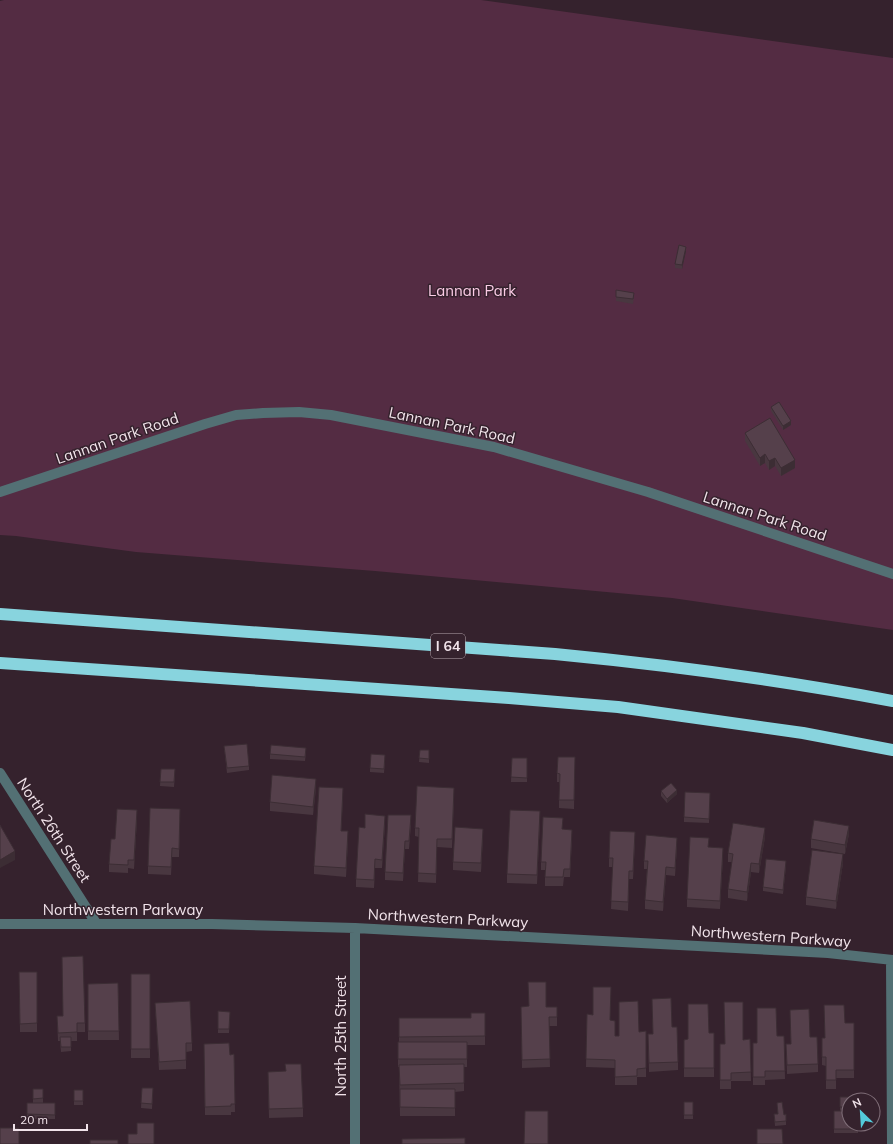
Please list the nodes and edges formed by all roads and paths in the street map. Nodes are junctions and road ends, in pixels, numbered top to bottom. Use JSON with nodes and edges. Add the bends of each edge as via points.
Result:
{"nodes":[{"id":1,"x":0,"y":492,"type":"edge"},
{"id":2,"x":893,"y":574,"type":"edge"},
{"id":3,"x":0,"y":614,"type":"edge"},
{"id":4,"x":0,"y":663,"type":"edge"},
{"id":5,"x":893,"y":701,"type":"edge"},
{"id":6,"x":893,"y":750,"type":"edge"},
{"id":7,"x":0,"y":773,"type":"edge"},
{"id":8,"x":96,"y":923,"type":"junction"},
{"id":9,"x":0,"y":924,"type":"edge"},
{"id":10,"x":355,"y":928,"type":"junction"},
{"id":11,"x":892,"y":960,"type":"edge"},
{"id":12,"x":356,"y":1144,"type":"edge"},
{"id":13,"x":892,"y":1144,"type":"edge"}],
"edges":[{"from":1,"to":2,"type":"street","name":"Lannan Park Road","via":[[236,415],[299,412],[331,415],[494,447],[648,492]]},
{"from":3,"to":5,"type":"highway","number":"I 64","via":[[644,662],[754,677]]},
{"from":4,"to":6,"type":"highway","via":[[618,707],[803,733]]},
{"from":7,"to":8,"type":"street","name":"North 26th Street"},
{"from":8,"to":9,"type":"street","name":"Northwestern Parkway"},
{"from":8,"to":10,"type":"street","name":"Northwestern Parkway"},
{"from":10,"to":11,"type":"street","name":"Northwestern Parkway","via":[[828,953]]},
{"from":10,"to":12,"type":"street","name":"North 25th Street"},
{"from":11,"to":13,"type":"street"}]}
